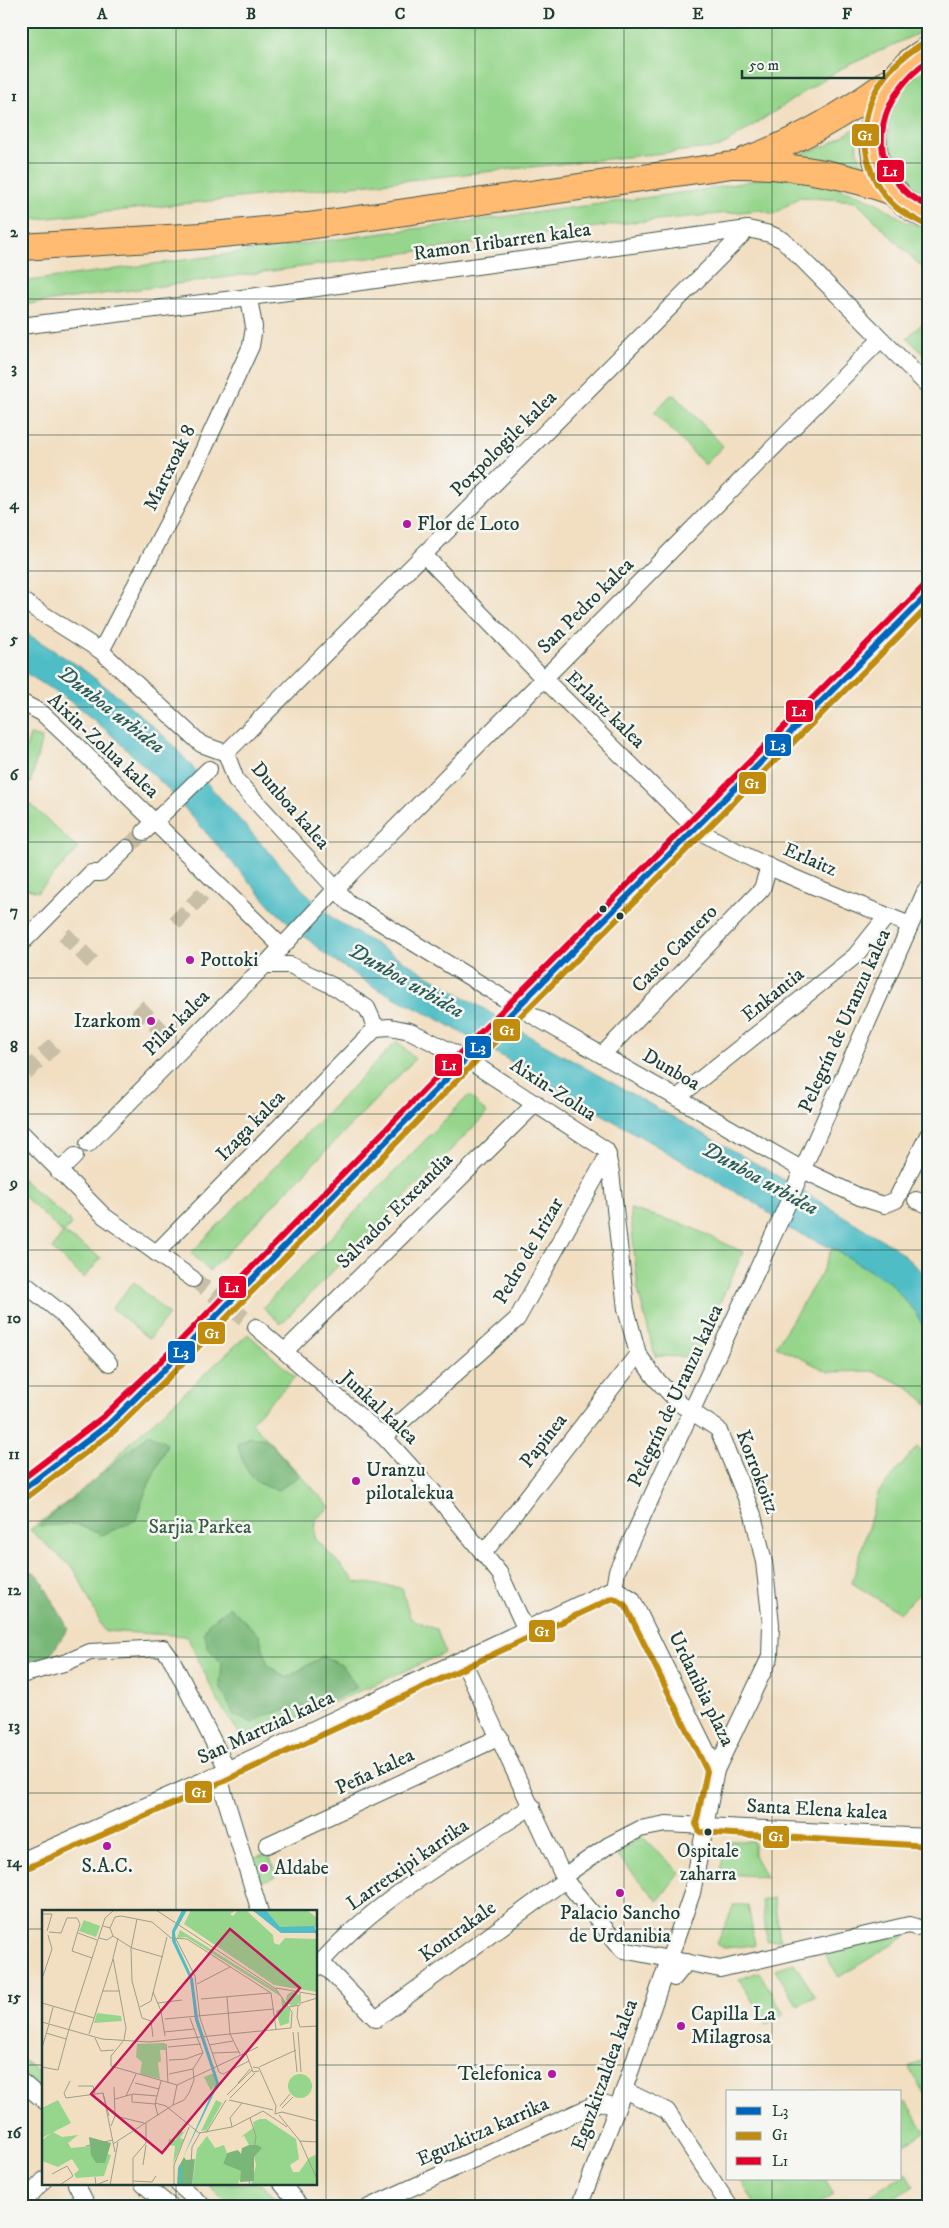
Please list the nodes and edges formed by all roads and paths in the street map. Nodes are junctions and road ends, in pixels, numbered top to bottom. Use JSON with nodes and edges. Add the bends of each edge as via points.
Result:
{"nodes":[{"id":1,"x":928,"y":50,"type":"edge"},
{"id":2,"x":890,"y":81,"type":"junction"},
{"id":3,"x":732,"y":165,"type":"junction"},
{"id":4,"x":896,"y":193,"type":"junction"},
{"id":5,"x":928,"y":216,"type":"edge"},
{"id":6,"x":748,"y":229,"type":"junction"},
{"id":7,"x":21,"y":247,"type":"edge"},
{"id":8,"x":249,"y":298,"type":"junction"},
{"id":9,"x":21,"y":326,"type":"edge"},
{"id":10,"x":880,"y":340,"type":"junction"},
{"id":11,"x":928,"y":386,"type":"edge"},
{"id":12,"x":424,"y":555,"type":"junction"},
{"id":13,"x":928,"y":594,"type":"edge"},
{"id":14,"x":21,"y":600,"type":"edge"},
{"id":15,"x":101,"y":650,"type":"junction"},
{"id":16,"x":544,"y":679,"type":"junction"},
{"id":17,"x":21,"y":702,"type":"edge"},
{"id":18,"x":226,"y":753,"type":"junction"},
{"id":19,"x":209,"y":769,"type":"dead end"},
{"id":20,"x":149,"y":827,"type":"junction"},
{"id":21,"x":696,"y":829,"type":"junction"},
{"id":22,"x":127,"y":848,"type":"tunnel mouth"},
{"id":23,"x":769,"y":866,"type":"junction"},
{"id":24,"x":335,"y":889,"type":"junction"},
{"id":25,"x":928,"y":889,"type":"edge"},
{"id":26,"x":887,"y":916,"type":"junction"},
{"id":27,"x":910,"y":925,"type":"junction"},
{"id":28,"x":296,"y":932,"type":"joint"},
{"id":29,"x":21,"y":944,"type":"edge"},
{"id":30,"x":282,"y":947,"type":"junction"},
{"id":31,"x":265,"y":965,"type":"junction"},
{"id":32,"x":518,"y":1008,"type":"junction"},
{"id":33,"x":376,"y":1028,"type":"junction"},
{"id":34,"x":602,"y":1055,"type":"junction"},
{"id":35,"x":466,"y":1059,"type":"junction"},
{"id":36,"x":677,"y":1098,"type":"junction"},
{"id":37,"x":536,"y":1103,"type":"junction"},
{"id":38,"x":21,"y":1132,"type":"edge"},
{"id":39,"x":928,"y":1135,"type":"edge"},
{"id":40,"x":88,"y":1144,"type":"dead end"},
{"id":41,"x":608,"y":1155,"type":"junction"},
{"id":42,"x":76,"y":1156,"type":"dead end"},
{"id":43,"x":59,"y":1172,"type":"junction"},
{"id":44,"x":800,"y":1176,"type":"junction"},
{"id":45,"x":156,"y":1252,"type":"junction"},
{"id":46,"x":193,"y":1279,"type":"tunnel mouth"},
{"id":47,"x":21,"y":1281,"type":"edge"},
{"id":48,"x":256,"y":1327,"type":"tunnel mouth"},
{"id":49,"x":285,"y":1351,"type":"junction"},
{"id":50,"x":638,"y":1354,"type":"junction"},
{"id":51,"x":109,"y":1363,"type":"dead end"},
{"id":52,"x":692,"y":1410,"type":"junction"},
{"id":53,"x":384,"y":1438,"type":"junction"},
{"id":54,"x":21,"y":1491,"type":"edge"},
{"id":55,"x":483,"y":1554,"type":"junction"},
{"id":56,"x":614,"y":1588,"type":"junction"},
{"id":57,"x":526,"y":1630,"type":"junction"},
{"id":58,"x":462,"y":1661,"type":"junction"},
{"id":59,"x":21,"y":1674,"type":"edge"},
{"id":60,"x":500,"y":1737,"type":"junction"},
{"id":61,"x":716,"y":1770,"type":"junction"},
{"id":62,"x":223,"y":1772,"type":"junction"},
{"id":63,"x":532,"y":1806,"type":"junction"},
{"id":64,"x":705,"y":1826,"type":"junction"},
{"id":65,"x":928,"y":1837,"type":"edge"},
{"id":66,"x":267,"y":1845,"type":"dead end"},
{"id":67,"x":21,"y":1860,"type":"edge"},
{"id":68,"x":565,"y":1878,"type":"junction"},
{"id":69,"x":259,"y":1910,"type":"edge"},
{"id":70,"x":916,"y":1927,"type":"dead end"},
{"id":71,"x":669,"y":1958,"type":"junction"},
{"id":72,"x":687,"y":1962,"type":"junction"},
{"id":73,"x":319,"y":1965,"type":"edge"},
{"id":74,"x":674,"y":1978,"type":"dead end"},
{"id":75,"x":21,"y":2081,"type":"edge"},
{"id":76,"x":624,"y":2090,"type":"junction"},
{"id":77,"x":42,"y":2099,"type":"edge"},
{"id":78,"x":616,"y":2108,"type":"junction"},
{"id":79,"x":42,"y":2182,"type":"edge"},
{"id":80,"x":77,"y":2186,"type":"edge"},
{"id":81,"x":145,"y":2186,"type":"edge"},
{"id":82,"x":180,"y":2186,"type":"edge"},
{"id":83,"x":284,"y":2186,"type":"edge"},
{"id":84,"x":22,"y":2202,"type":"edge"},
{"id":85,"x":88,"y":2207,"type":"edge"},
{"id":86,"x":171,"y":2207,"type":"edge"},
{"id":87,"x":204,"y":2207,"type":"edge"},
{"id":88,"x":301,"y":2207,"type":"edge"},
{"id":89,"x":369,"y":2207,"type":"edge"},
{"id":90,"x":579,"y":2207,"type":"edge"},
{"id":91,"x":730,"y":2207,"type":"edge"}],
"edges":[{"from":1,"to":2,"type":"main road","via":[[913,58]]},
{"from":2,"to":3,"type":"main road","via":[[815,130]]},
{"from":2,"to":4,"type":"main road","via":[[876,108],[873,138],[879,168]]},
{"from":3,"to":4,"type":"main road","via":[[815,170]]},
{"from":3,"to":7,"type":"main road","via":[[308,226]]},
{"from":4,"to":5,"type":"main road","via":[[907,204]]},
{"from":6,"to":8,"type":"street","name":"Ramon Iribarren kalea"},
{"from":6,"to":10,"type":"street","name":"Ramon Iribarren kalea","via":[[783,240]]},
{"from":6,"to":12,"type":"street","name":"Poxpologile kalea"},
{"from":8,"to":9,"type":"street","name":"Ramon Iribarren kalea"},
{"from":8,"to":15,"type":"street","name":"Martxoak 8","via":[[254,327],[251,346],[180,498]]},
{"from":10,"to":11,"type":"street","name":"Ramon Iribarren kalea"},
{"from":10,"to":16,"type":"street","name":"San Pedro kalea"},
{"from":12,"to":16,"type":"street","name":"Erlaitz kalea"},
{"from":12,"to":18,"type":"street","name":"Poxpologile kalea"},
{"from":13,"to":21,"type":"main road"},
{"from":14,"to":15,"type":"street","name":"Dunboa kalea"},
{"from":15,"to":18,"type":"street","name":"Dunboa kalea","via":[[201,744]]},
{"from":16,"to":21,"type":"street","name":"Erlaitz kalea"},
{"from":16,"to":24,"type":"street","name":"San Pedro kalea"},
{"from":17,"to":20,"type":"street","name":"Aixin-Zolua kalea","via":[[42,713]]},
{"from":18,"to":24,"type":"street","name":"Dunboa kalea","via":[[236,780]]},
{"from":19,"to":20,"type":"street","name":"Aixin-Zolua kalea"},
{"from":20,"to":30,"type":"street","name":"Aixin-Zolua kalea","via":[[210,887]]},
{"from":21,"to":23,"type":"street","name":"Erlaitz"},
{"from":21,"to":32,"type":"main road"},
{"from":22,"to":29,"type":"street","via":[[102,873],[91,873]]},
{"from":23,"to":26,"type":"street","name":"Erlaitz"},
{"from":23,"to":34,"type":"street","name":"Casto Cantero","via":[[762,889]]},
{"from":24,"to":28,"type":"street","name":"San Pedro kalea"},
{"from":24,"to":32,"type":"street","name":"Dunboa kalea","via":[[349,903]]},
{"from":25,"to":27,"type":"street","name":"Pelegrín de Uranzu kalea"},
{"from":26,"to":27,"type":"street","name":"Erlaitz"},
{"from":26,"to":36,"type":"street","name":"Enkantia","via":[[855,956]]},
{"from":27,"to":44,"type":"street","name":"Pelegrín de Uranzu kalea"},
{"from":28,"to":30,"type":"street","name":"Pilar kalea"},
{"from":30,"to":31,"type":"street","name":"Pilar kalea"},
{"from":31,"to":33,"type":"street","via":[[290,965],[333,986],[367,1008]]},
{"from":31,"to":40,"type":"street","name":"Pilar kalea"},
{"from":32,"to":34,"type":"street","name":"Dunboa"},
{"from":32,"to":35,"type":"main road"},
{"from":33,"to":35,"type":"street","name":"Aixin-Zolua","via":[[410,1031]]},
{"from":33,"to":45,"type":"street","name":"Izaga kalea"},
{"from":34,"to":36,"type":"street","name":"Dunboa"},
{"from":35,"to":37,"type":"street","name":"Aixin-Zolua"},
{"from":35,"to":54,"type":"main road","via":[[109,1424]]},
{"from":36,"to":44,"type":"street","name":"Dunboa"},
{"from":37,"to":41,"type":"street","name":"Aixin-Zolua","via":[[606,1150]]},
{"from":37,"to":49,"type":"street","name":"Salvador Etxeandia"},
{"from":38,"to":43,"type":"street"},
{"from":39,"to":44,"type":"street","name":"Dunboa","via":[[900,1194],[890,1204],[884,1205]]},
{"from":41,"to":50,"type":"street","name":"Korrokoitz","via":[[626,1309]]},
{"from":41,"to":53,"type":"street","name":"Pedro de Irizar","via":[[516,1319]]},
{"from":42,"to":43,"type":"street"},
{"from":43,"to":45,"type":"street","via":[[104,1216]]},
{"from":44,"to":52,"type":"street","name":"Pelegrín de Uranzu kalea"},
{"from":45,"to":46,"type":"street"},
{"from":47,"to":51,"type":"street","via":[[60,1312]]},
{"from":48,"to":49,"type":"street","name":"Junkal kalea"},
{"from":49,"to":53,"type":"street","name":"Junkal kalea"},
{"from":50,"to":52,"type":"street","name":"Korrokoitz","via":[[680,1404]]},
{"from":50,"to":55,"type":"street","name":"Papinea"},
{"from":52,"to":56,"type":"street","name":"Pelegrín de Uranzu kalea","via":[[617,1571]]},
{"from":52,"to":61,"type":"street","name":"Korrokoitz","via":[[718,1429],[753,1515],[764,1562],[771,1624],[770,1657]]},
{"from":53,"to":55,"type":"street","name":"Junkal kalea","via":[[431,1489]]},
{"from":55,"to":57,"type":"street","name":"Junkal kalea","via":[[500,1574]]},
{"from":56,"to":57,"type":"street"},
{"from":56,"to":61,"type":"street","name":"Urdanibia plaza","via":[[632,1599]]},
{"from":57,"to":58,"type":"street","name":"San Martzial kalea"},
{"from":58,"to":60,"type":"street"},
{"from":58,"to":62,"type":"street","name":"San Martzial kalea"},
{"from":59,"to":62,"type":"street","via":[[68,1662],[90,1652],[163,1648],[172,1660]]},
{"from":60,"to":63,"type":"street"},
{"from":60,"to":66,"type":"street","name":"Peña kalea"},
{"from":61,"to":64,"type":"street","name":"Urdanibia plaza"},
{"from":62,"to":67,"type":"street","name":"San Martzial kalea"},
{"from":62,"to":69,"type":"street"},
{"from":63,"to":68,"type":"street"},
{"from":63,"to":73,"type":"street","name":"Larretxipi karrika","via":[[383,1904],[333,1948]]},
{"from":64,"to":65,"type":"street","name":"Santa Elena kalea"},
{"from":64,"to":68,"type":"street","via":[[666,1824],[640,1829],[609,1845]]},
{"from":64,"to":71,"type":"street","name":"Eguzkitzaldea kalea","via":[[692,1893]]},
{"from":68,"to":71,"type":"street","via":[[623,1950]]},
{"from":68,"to":73,"type":"street","name":"Kontrakale","via":[[376,2019]]},
{"from":70,"to":72,"type":"street","via":[[909,1925],[720,1969]]},
{"from":71,"to":72,"type":"street"},
{"from":71,"to":76,"type":"street","name":"Eguzkitzaldea kalea"},
{"from":72,"to":74,"type":"street"},
{"from":75,"to":77,"type":"street"},
{"from":76,"to":78,"type":"street","name":"Eguzkitzaldea kalea"},
{"from":76,"to":91,"type":"street","via":[[667,2111]]},
{"from":78,"to":89,"type":"street","name":"Eguzkitza karrika","via":[[600,2102]]},
{"from":78,"to":90,"type":"street","name":"Eguzkitzaldea kalea"},
{"from":79,"to":84,"type":"street"},
{"from":80,"to":85,"type":"street"},
{"from":81,"to":86,"type":"street"},
{"from":82,"to":87,"type":"street"},
{"from":83,"to":88,"type":"street"}]}
